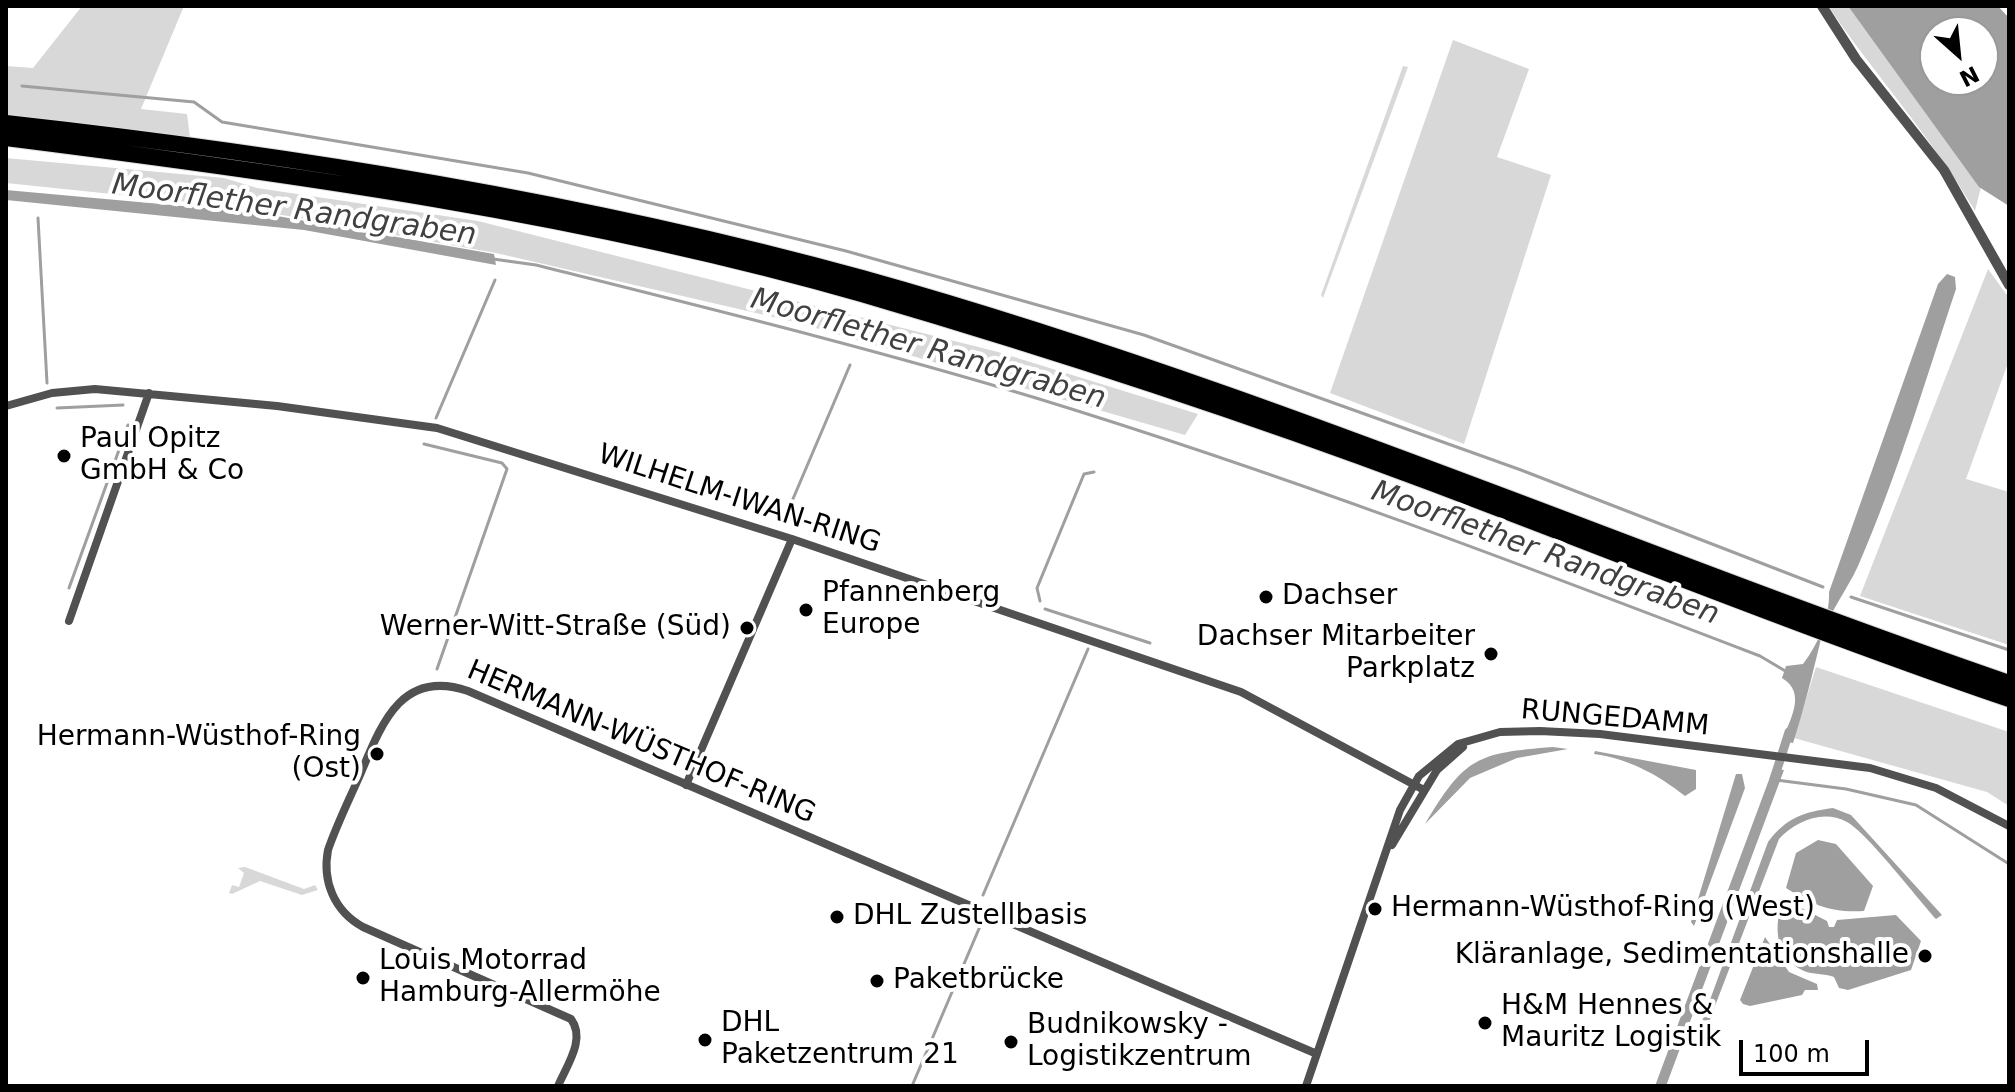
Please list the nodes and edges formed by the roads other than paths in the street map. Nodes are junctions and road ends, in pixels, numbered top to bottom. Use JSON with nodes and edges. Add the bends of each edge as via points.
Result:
{"nodes":[{"id":1,"x":1822,"y":6,"type":"edge"},
{"id":2,"x":6,"y":135,"type":"edge"},
{"id":3,"x":2009,"y":285,"type":"edge"},
{"id":4,"x":149,"y":393,"type":"junction"},
{"id":5,"x":6,"y":406,"type":"edge"},
{"id":6,"x":792,"y":539,"type":"junction"},
{"id":7,"x":69,"y":621,"type":"dead end"},
{"id":8,"x":1824,"y":626,"type":"junction"},
{"id":9,"x":2009,"y":683,"type":"edge"},
{"id":10,"x":2009,"y":699,"type":"edge"},
{"id":11,"x":1474,"y":740,"type":"junction"},
{"id":12,"x":1414,"y":784,"type":"junction"},
{"id":13,"x":686,"y":785,"type":"junction"},
{"id":14,"x":1424,"y":790,"type":"junction"},
{"id":15,"x":2009,"y":826,"type":"edge"},
{"id":16,"x":1388,"y":852,"type":"junction"},
{"id":17,"x":1317,"y":1054,"type":"junction"},
{"id":18,"x":558,"y":1086,"type":"edge"},
{"id":19,"x":1306,"y":1086,"type":"edge"}],
"edges":[{"from":1,"to":3,"type":"street","via":[[1856,59],[1944,170]]},
{"from":2,"to":8,"type":"highway","via":[[350,183],[646,242],[858,293],[1210,404]]},
{"from":4,"to":5,"type":"street","name":"WILHELM-IWAN-RING","via":[[95,389]]},
{"from":4,"to":6,"type":"street","name":"WILHELM-IWAN-RING","via":[[437,428]]},
{"from":4,"to":7,"type":"street"},
{"from":6,"to":12,"type":"street","name":"WILHELM-IWAN-RING","via":[[1241,692]]},
{"from":6,"to":13,"type":"street"},
{"from":8,"to":9,"type":"highway"},
{"from":8,"to":10,"type":"highway"},
{"from":11,"to":12,"type":"street","name":"RUNGEDAMM","via":[[1446,751]]},
{"from":11,"to":14,"type":"street","name":"RUNGEDAMM","via":[[1444,763]]},
{"from":11,"to":15,"type":"street","name":"RUNGEDAMM","via":[[1507,731],[1581,732],[1870,768],[1936,788]]},
{"from":12,"to":14,"type":"street","name":"WILHELM-IWAN-RING"},
{"from":12,"to":16,"type":"street","name":"RUNGEDAMM"},
{"from":13,"to":17,"type":"street","name":"HERMANN-WÜSTHOF-RING"},
{"from":13,"to":18,"type":"street","name":"HERMANN-WÜSTHOF-RING","via":[[450,686],[405,697],[389,712],[376,737],[328,850],[326,875],[336,903],[363,927],[566,1015],[575,1024],[576,1044]]},
{"from":14,"to":16,"type":"street","name":"RUNGEDAMM"},
{"from":16,"to":17,"type":"street","name":"RUNGEDAMM"},
{"from":17,"to":19,"type":"street","name":"RUNGEDAMM"}]}
